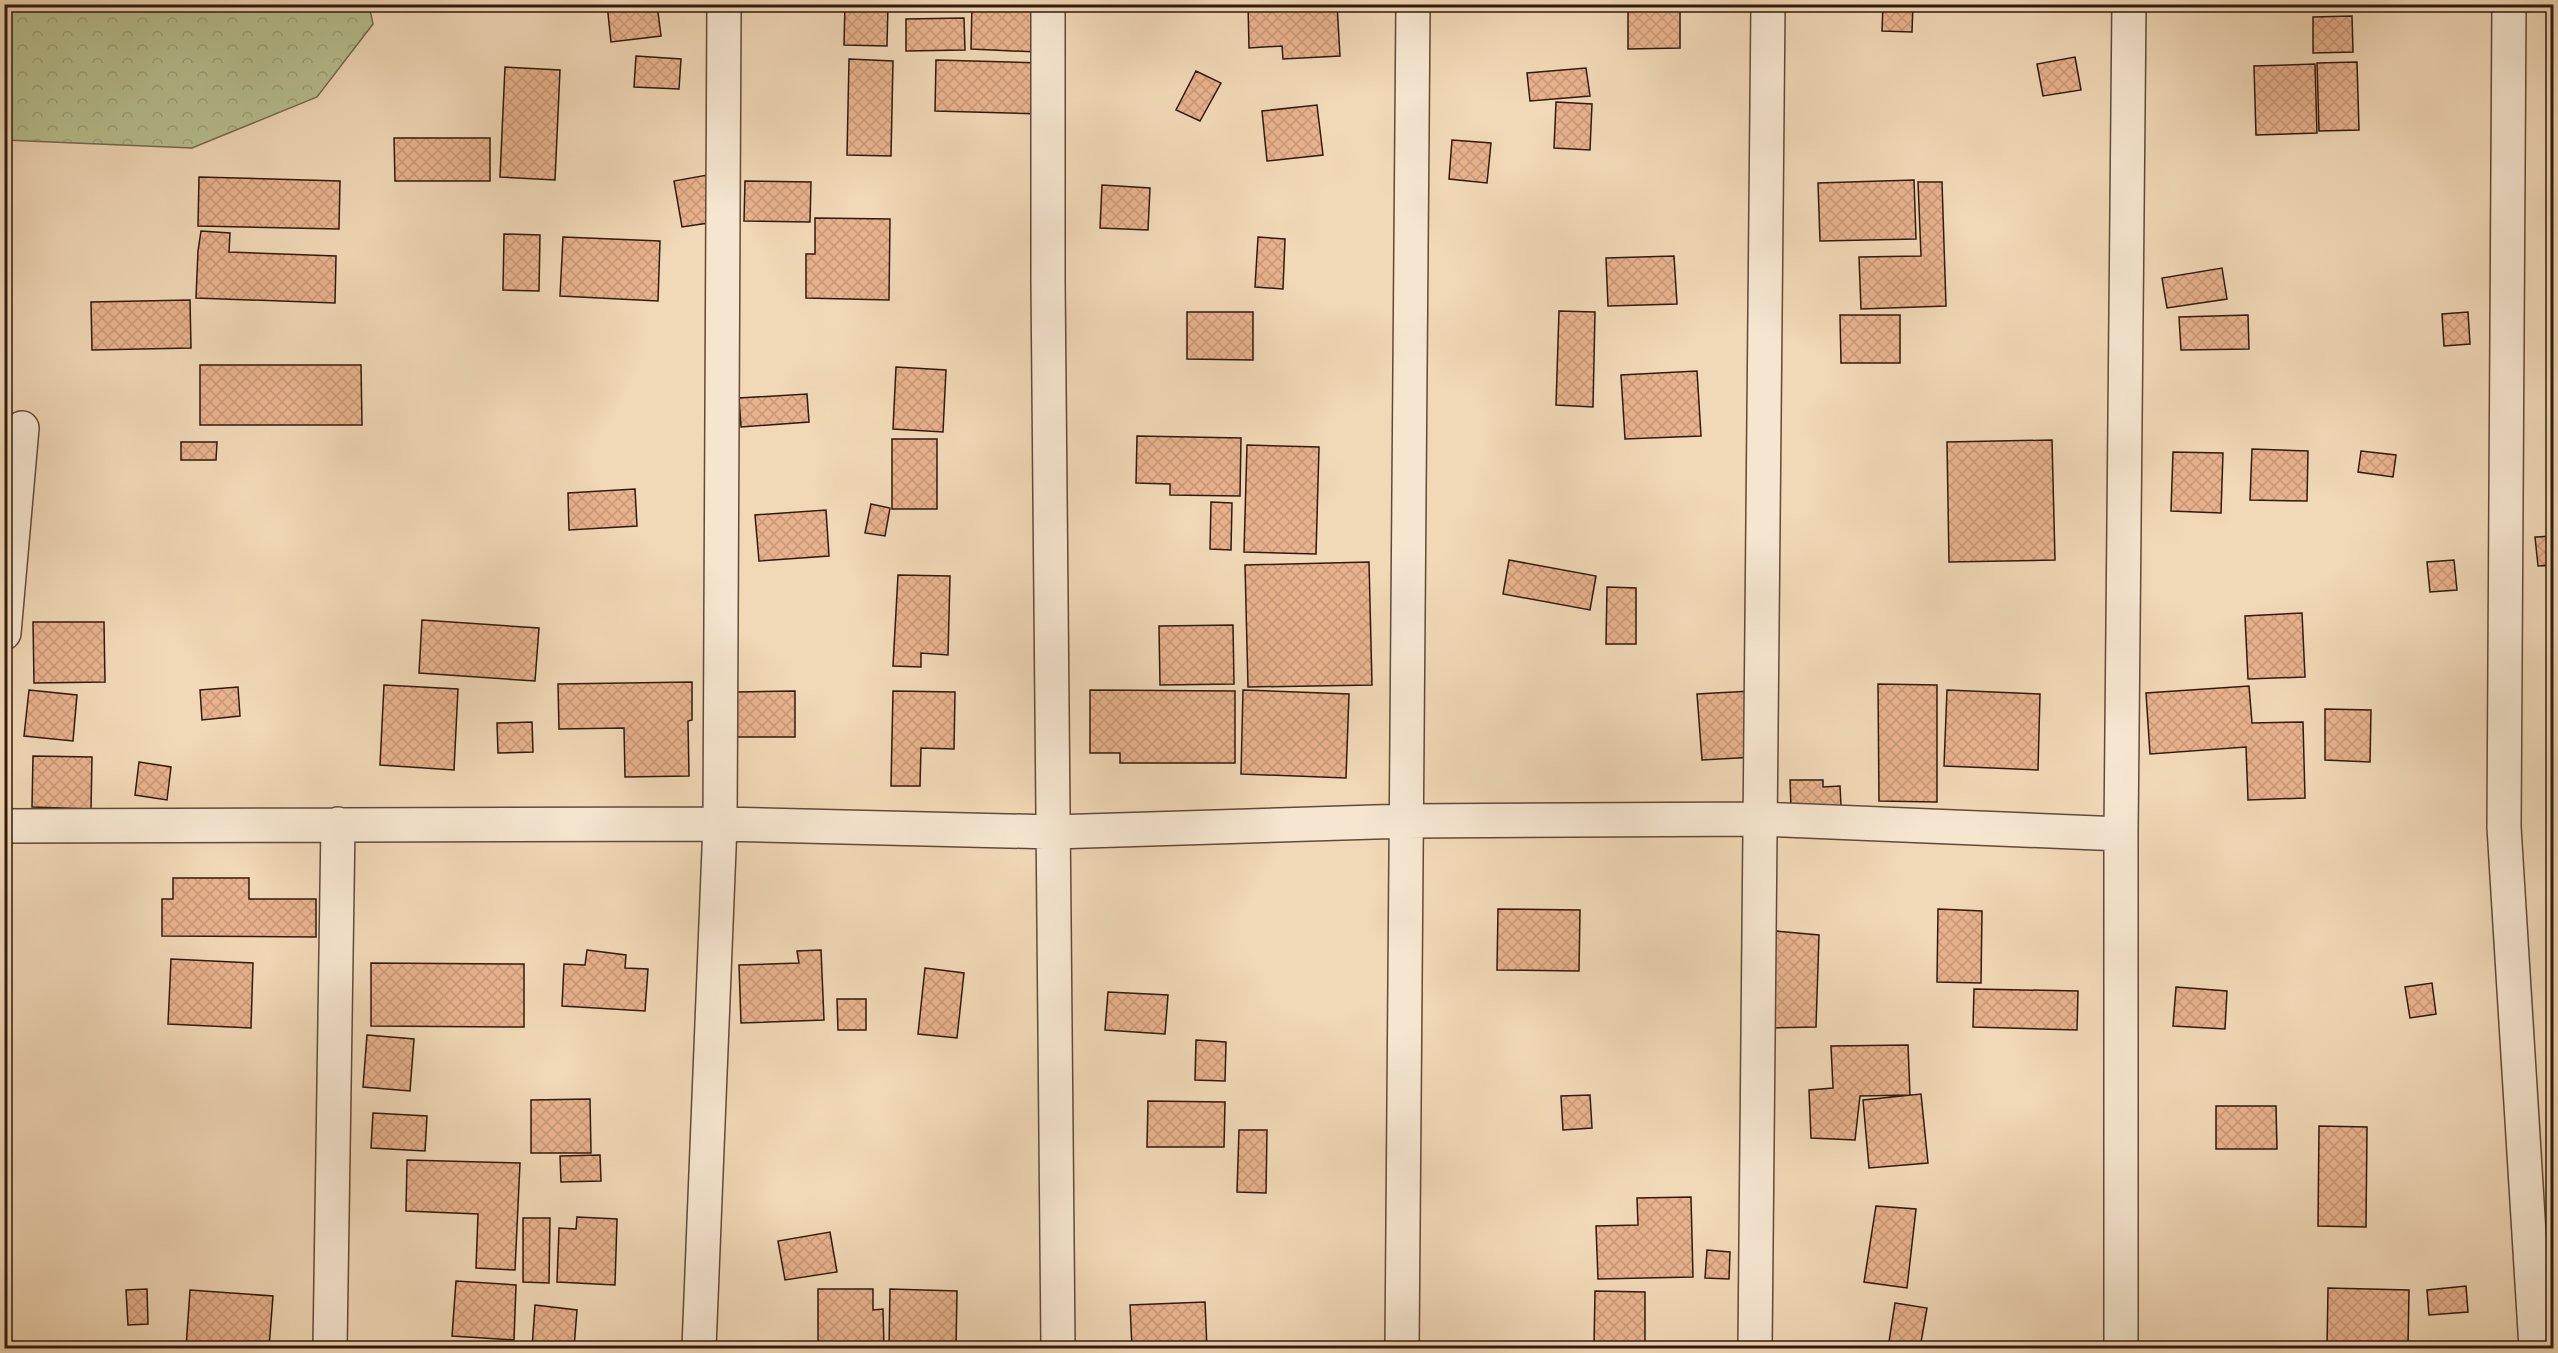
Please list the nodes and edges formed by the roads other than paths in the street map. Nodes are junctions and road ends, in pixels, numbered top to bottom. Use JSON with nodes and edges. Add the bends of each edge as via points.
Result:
{"nodes":[{"id":1,"x":724,"y":4,"type":"edge"},
{"id":2,"x":1048,"y":4,"type":"edge"},
{"id":3,"x":1413,"y":4,"type":"edge"},
{"id":4,"x":1768,"y":4,"type":"edge"},
{"id":5,"x":2129,"y":4,"type":"edge"},
{"id":6,"x":2510,"y":4,"type":"edge"},
{"id":7,"x":22,"y":428,"type":"dead end"},
{"id":8,"x":4,"y":633,"type":"edge"},
{"id":9,"x":1762,"y":819,"type":"junction"},
{"id":10,"x":1407,"y":820,"type":"junction"},
{"id":11,"x":338,"y":824,"type":"junction"},
{"id":12,"x":720,"y":824,"type":"junction"},
{"id":13,"x":4,"y":826,"type":"edge"},
{"id":14,"x":1053,"y":831,"type":"junction"},
{"id":15,"x":2121,"y":834,"type":"junction"},
{"id":16,"x":330,"y":1348,"type":"edge"},
{"id":17,"x":699,"y":1348,"type":"edge"},
{"id":18,"x":1058,"y":1348,"type":"edge"},
{"id":19,"x":1402,"y":1348,"type":"edge"},
{"id":20,"x":1755,"y":1348,"type":"edge"},
{"id":21,"x":2121,"y":1348,"type":"edge"},
{"id":22,"x":2536,"y":1348,"type":"edge"}],
"edges":[{"from":1,"to":12,"type":"street"},
{"from":2,"to":14,"type":"street"},
{"from":3,"to":10,"type":"street"},
{"from":4,"to":9,"type":"street"},
{"from":5,"to":15,"type":"street"},
{"from":6,"to":22,"type":"street","via":[[2504,827]]},
{"from":7,"to":8,"type":"street"},
{"from":9,"to":10,"type":"street"},
{"from":9,"to":15,"type":"street"},
{"from":9,"to":20,"type":"street"},
{"from":10,"to":14,"type":"street"},
{"from":10,"to":19,"type":"street"},
{"from":11,"to":12,"type":"street"},
{"from":11,"to":13,"type":"street"},
{"from":11,"to":16,"type":"street"},
{"from":12,"to":14,"type":"street"},
{"from":12,"to":17,"type":"street"},
{"from":14,"to":18,"type":"street"},
{"from":15,"to":21,"type":"street"}]}
